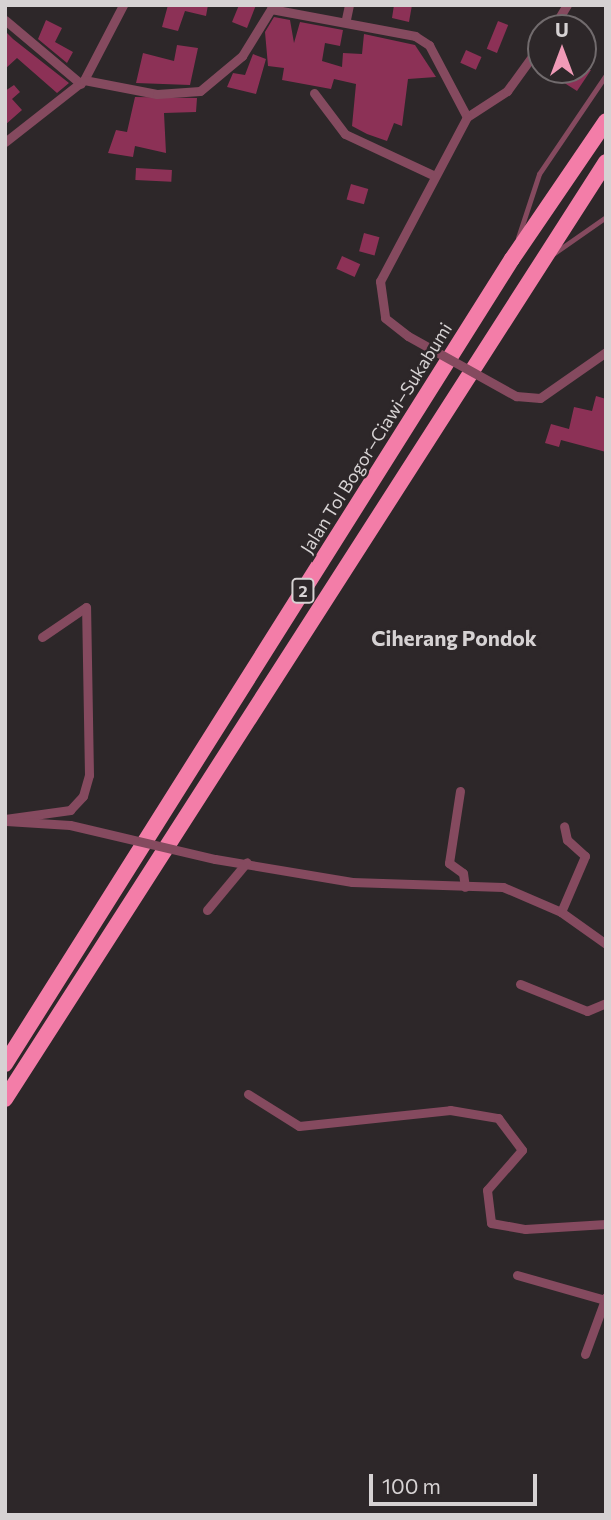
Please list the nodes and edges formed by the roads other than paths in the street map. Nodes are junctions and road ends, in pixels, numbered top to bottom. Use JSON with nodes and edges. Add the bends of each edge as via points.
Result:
{"nodes":[{"id":1,"x":123,"y":5,"type":"edge"},
{"id":2,"x":349,"y":5,"type":"edge"},
{"id":3,"x":265,"y":8,"type":"edge"},
{"id":4,"x":346,"y":19,"type":"junction"},
{"id":5,"x":5,"y":20,"type":"edge"},
{"id":6,"x":527,"y":63,"type":"edge"},
{"id":7,"x":606,"y":75,"type":"edge"},
{"id":8,"x":83,"y":82,"type":"junction"},
{"id":9,"x":314,"y":93,"type":"dead end"},
{"id":10,"x":467,"y":117,"type":"junction"},
{"id":11,"x":606,"y":121,"type":"edge"},
{"id":12,"x":5,"y":142,"type":"edge"},
{"id":13,"x":606,"y":162,"type":"edge"},
{"id":14,"x":435,"y":176,"type":"junction"},
{"id":15,"x":606,"y":217,"type":"edge"},
{"id":16,"x":546,"y":250,"type":"junction"},
{"id":17,"x":512,"y":259,"type":"junction"},
{"id":18,"x":606,"y":352,"type":"edge"},
{"id":19,"x":41,"y":637,"type":"dead end"},
{"id":20,"x":460,"y":791,"type":"dead end"},
{"id":21,"x":5,"y":820,"type":"edge"},
{"id":22,"x":564,"y":826,"type":"dead end"},
{"id":23,"x":247,"y":862,"type":"junction"},
{"id":24,"x":465,"y":887,"type":"junction"},
{"id":25,"x":207,"y":910,"type":"dead end"},
{"id":26,"x":561,"y":912,"type":"junction"},
{"id":27,"x":606,"y":944,"type":"edge"},
{"id":28,"x":520,"y":984,"type":"dead end"},
{"id":29,"x":606,"y":1003,"type":"edge"},
{"id":30,"x":5,"y":1064,"type":"edge"},
{"id":31,"x":248,"y":1094,"type":"dead end"},
{"id":32,"x":5,"y":1099,"type":"edge"},
{"id":33,"x":606,"y":1224,"type":"edge"},
{"id":34,"x":517,"y":1275,"type":"dead end"},
{"id":35,"x":605,"y":1299,"type":"edge"},
{"id":36,"x":585,"y":1354,"type":"dead end"}],
"edges":[{"from":1,"to":8,"type":"street"},
{"from":2,"to":4,"type":"street"},
{"from":3,"to":4,"type":"street"},
{"from":3,"to":8,"type":"street","via":[[244,54],[198,92],[157,94]]},
{"from":4,"to":10,"type":"street","via":[[425,41]]},
{"from":5,"to":8,"type":"street"},
{"from":6,"to":10,"type":"street","via":[[507,91]]},
{"from":7,"to":17,"type":"lane","via":[[540,174]]},
{"from":8,"to":12,"type":"street"},
{"from":9,"to":14,"type":"street","via":[[345,134]]},
{"from":10,"to":14,"type":"street"},
{"from":11,"to":17,"type":"highway","name":"Jalan Tol Bogor–Ciawi–Sukabumi","number":"2"},
{"from":13,"to":16,"type":"highway","number":"2"},
{"from":14,"to":18,"type":"street","bridge":true,"via":[[380,281],[385,318],[408,336],[516,396],[540,398]]},
{"from":15,"to":16,"type":"lane","via":[[555,254]]},
{"from":16,"to":32,"type":"highway","number":"2"},
{"from":17,"to":30,"type":"highway","name":"Jalan Tol Bogor–Ciawi–Sukabumi","number":"2"},
{"from":19,"to":21,"type":"street","via":[[86,607],[89,775],[77,806]]},
{"from":20,"to":24,"type":"street","via":[[449,863],[463,873]]},
{"from":21,"to":23,"type":"street","bridge":true,"via":[[70,825],[215,859]]},
{"from":22,"to":26,"type":"street","via":[[567,840],[585,856]]},
{"from":23,"to":24,"type":"street","via":[[352,882]]},
{"from":23,"to":25,"type":"street"},
{"from":24,"to":26,"type":"street","via":[[503,887]]},
{"from":26,"to":27,"type":"street"},
{"from":28,"to":29,"type":"street","via":[[587,1012]]},
{"from":31,"to":33,"type":"street","via":[[299,1126],[450,1110],[498,1118],[522,1150],[487,1190],[491,1223],[524,1229]]},
{"from":34,"to":35,"type":"street"},
{"from":35,"to":36,"type":"street"}]}
